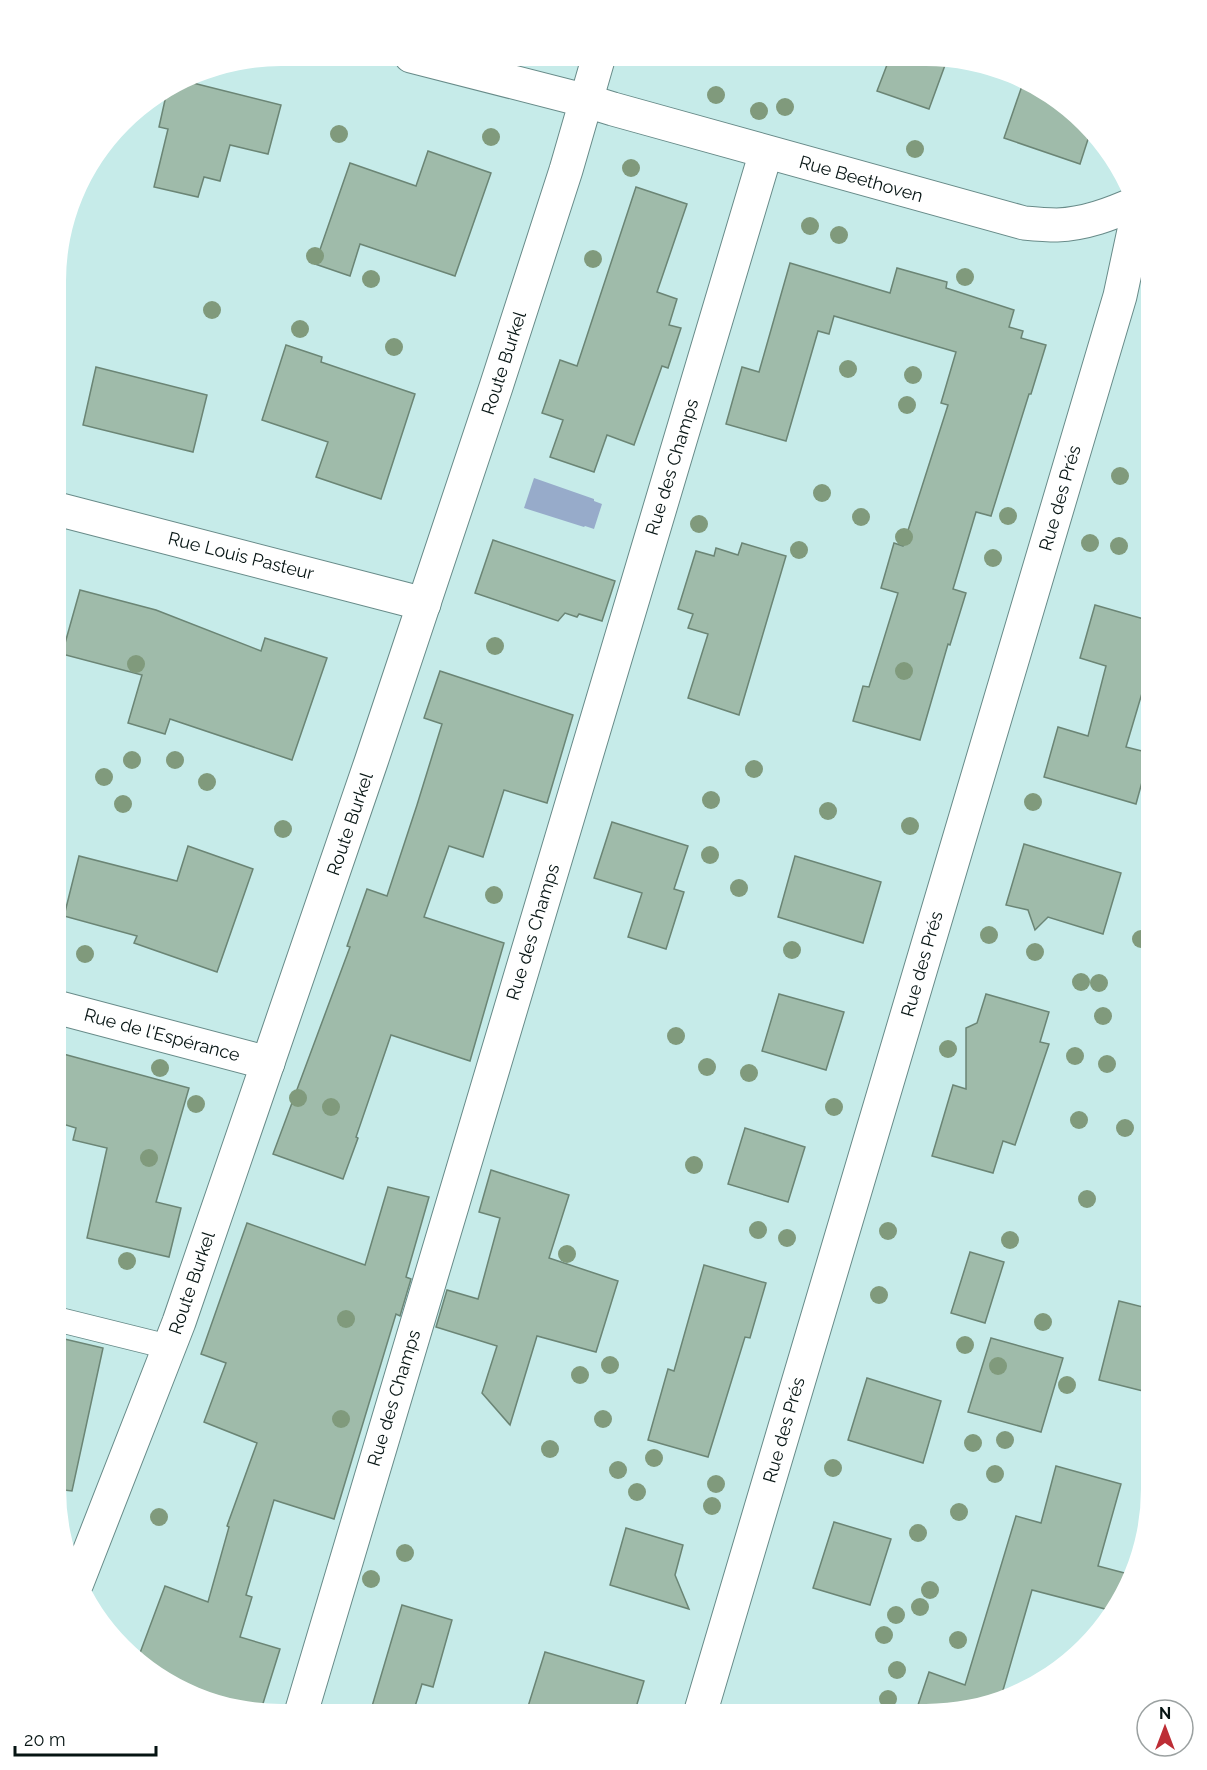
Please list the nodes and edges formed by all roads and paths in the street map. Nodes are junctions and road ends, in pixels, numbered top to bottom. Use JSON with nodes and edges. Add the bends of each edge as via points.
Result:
{"nodes":[{"id":1,"x":450,"y":66,"type":"edge"},
{"id":2,"x":596,"y":66,"type":"edge"},
{"id":3,"x":587,"y":101,"type":"junction"},
{"id":4,"x":766,"y":152,"type":"junction"},
{"id":5,"x":1128,"y":206,"type":"edge"},
{"id":6,"x":1135,"y":228,"type":"edge"},
{"id":7,"x":66,"y":511,"type":"edge"},
{"id":8,"x":424,"y":604,"type":"junction"},
{"id":9,"x":66,"y":1009,"type":"edge"},
{"id":10,"x":268,"y":1064,"type":"junction"},
{"id":11,"x":66,"y":1322,"type":"edge"},
{"id":12,"x":169,"y":1347,"type":"junction"},
{"id":13,"x":82,"y":1571,"type":"edge"},
{"id":14,"x":304,"y":1704,"type":"edge"},
{"id":15,"x":703,"y":1704,"type":"edge"}],
"edges":[{"from":1,"to":3,"type":"street","name":"Rue Beethoven"},
{"from":2,"to":3,"type":"street","name":"Route Burkel"},
{"from":3,"to":4,"type":"street","name":"Rue Beethoven"},
{"from":3,"to":8,"type":"street","name":"Route Burkel"},
{"from":4,"to":5,"type":"street","name":"Rue Beethoven","via":[[1023,223],[1058,225]]},
{"from":4,"to":14,"type":"street","name":"Rue des Champs"},
{"from":6,"to":15,"type":"street","name":"Rue des Prés","via":[[1120,296]]},
{"from":7,"to":8,"type":"street","name":"Rue Louis Pasteur"},
{"from":8,"to":10,"type":"street","name":"Route Burkel"},
{"from":9,"to":10,"type":"street","name":"Rue de l'Espérance"},
{"from":10,"to":12,"type":"street","name":"Route Burkel"},
{"from":11,"to":12,"type":"lane"},
{"from":12,"to":13,"type":"street","name":"Route Burkel"}]}
